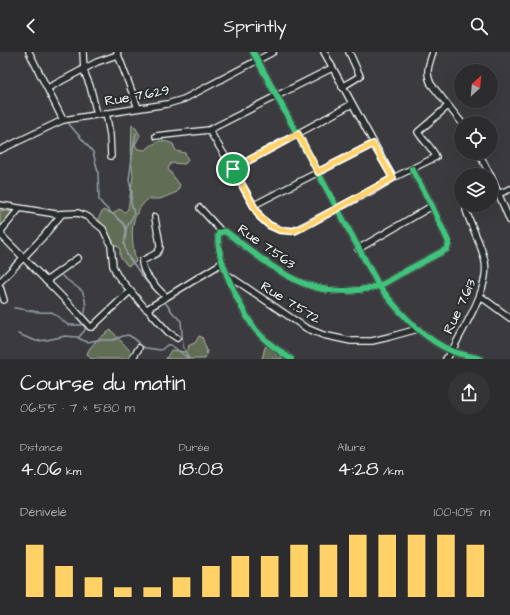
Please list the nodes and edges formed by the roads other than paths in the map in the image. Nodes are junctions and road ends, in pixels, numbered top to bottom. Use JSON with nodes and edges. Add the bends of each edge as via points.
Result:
{"nodes":[{"id":1,"x":29,"y":52,"type":"edge"},
{"id":2,"x":83,"y":52,"type":"edge"},
{"id":3,"x":254,"y":52,"type":"edge"},
{"id":4,"x":273,"y":52,"type":"edge"},
{"id":5,"x":349,"y":52,"type":"edge"},
{"id":6,"x":433,"y":52,"type":"edge"},
{"id":7,"x":117,"y":53,"type":"edge"},
{"id":8,"x":326,"y":53,"type":"edge"},
{"id":9,"x":257,"y":60,"type":"junction"},
{"id":10,"x":332,"y":68,"type":"junction"},
{"id":11,"x":84,"y":70,"type":"junction"},
{"id":12,"x":342,"y":87,"type":"junction"},
{"id":13,"x":48,"y":88,"type":"junction"},
{"id":14,"x":277,"y":96,"type":"junction"},
{"id":15,"x":352,"y":104,"type":"junction"},
{"id":16,"x":448,"y":106,"type":"junction"},
{"id":17,"x":138,"y":108,"type":"junction"},
{"id":18,"x":106,"y":113,"type":"junction"},
{"id":19,"x":97,"y":114,"type":"junction"},
{"id":20,"x":456,"y":116,"type":"edge"},
{"id":21,"x":63,"y":120,"type":"junction"},
{"id":22,"x":209,"y":130,"type":"junction"},
{"id":23,"x":298,"y":134,"type":"junction"},
{"id":24,"x":156,"y":136,"type":"dead end"},
{"id":25,"x":373,"y":144,"type":"junction"},
{"id":26,"x":0,"y":150,"type":"edge"},
{"id":27,"x":111,"y":156,"type":"dead end"},
{"id":28,"x":233,"y":169,"type":"junction"},
{"id":29,"x":412,"y":169,"type":"junction"},
{"id":30,"x":318,"y":172,"type":"junction"},
{"id":31,"x":393,"y":178,"type":"junction"},
{"id":32,"x":510,"y":189,"type":"edge"},
{"id":33,"x":499,"y":194,"type":"joint"},
{"id":34,"x":0,"y":205,"type":"edge"},
{"id":35,"x":254,"y":205,"type":"junction"},
{"id":36,"x":432,"y":206,"type":"junction"},
{"id":37,"x":19,"y":208,"type":"junction"},
{"id":38,"x":200,"y":208,"type":"dead end"},
{"id":39,"x":336,"y":209,"type":"junction"},
{"id":40,"x":467,"y":212,"type":"edge"},
{"id":41,"x":61,"y":215,"type":"junction"},
{"id":42,"x":155,"y":217,"type":"dead end"},
{"id":43,"x":510,"y":221,"type":"edge"},
{"id":44,"x":221,"y":231,"type":"junction"},
{"id":45,"x":0,"y":234,"type":"edge"},
{"id":46,"x":358,"y":249,"type":"junction"},
{"id":47,"x":23,"y":258,"type":"junction"},
{"id":48,"x":78,"y":258,"type":"dead end"},
{"id":49,"x":222,"y":263,"type":"junction"},
{"id":50,"x":227,"y":274,"type":"junction"},
{"id":51,"x":46,"y":281,"type":"junction"},
{"id":52,"x":0,"y":282,"type":"edge"},
{"id":53,"x":379,"y":286,"type":"junction"},
{"id":54,"x":0,"y":288,"type":"edge"},
{"id":55,"x":130,"y":291,"type":"junction"},
{"id":56,"x":480,"y":296,"type":"junction"},
{"id":57,"x":163,"y":298,"type":"junction"},
{"id":58,"x":4,"y":300,"type":"dead end"},
{"id":59,"x":147,"y":309,"type":"junction"},
{"id":60,"x":510,"y":318,"type":"edge"},
{"id":61,"x":418,"y":329,"type":"junction"},
{"id":62,"x":177,"y":338,"type":"dead end"},
{"id":63,"x":139,"y":348,"type":"dead end"},
{"id":64,"x":452,"y":351,"type":"junction"},
{"id":65,"x":132,"y":359,"type":"edge"},
{"id":66,"x":291,"y":359,"type":"edge"},
{"id":67,"x":446,"y":359,"type":"edge"},
{"id":68,"x":481,"y":359,"type":"edge"}],
"edges":[{"from":1,"to":13,"type":"street"},
{"from":2,"to":11,"type":"street"},
{"from":3,"to":9,"type":"street"},
{"from":4,"to":9,"type":"street","name":"Rue 7.629"},
{"from":5,"to":12,"type":"street","via":[[360,76]]},
{"from":6,"to":16,"type":"street","via":[[428,77]]},
{"from":7,"to":11,"type":"street"},
{"from":7,"to":17,"type":"street"},
{"from":8,"to":10,"type":"street"},
{"from":9,"to":14,"type":"street"},
{"from":9,"to":17,"type":"street","name":"Rue 7.629","via":[[184,99]]},
{"from":10,"to":12,"type":"street"},
{"from":10,"to":14,"type":"street"},
{"from":11,"to":13,"type":"street"},
{"from":11,"to":19,"type":"street"},
{"from":12,"to":15,"type":"street"},
{"from":13,"to":21,"type":"street"},
{"from":14,"to":22,"type":"street"},
{"from":14,"to":23,"type":"street"},
{"from":15,"to":23,"type":"street"},
{"from":15,"to":25,"type":"street"},
{"from":16,"to":20,"type":"street"},
{"from":16,"to":29,"type":"street","via":[[418,132],[436,157]]},
{"from":17,"to":18,"type":"street","name":"Rue 7.629"},
{"from":18,"to":19,"type":"street","name":"Rue 7.629"},
{"from":18,"to":27,"type":"street"},
{"from":19,"to":21,"type":"street","name":"Rue 7.629"},
{"from":21,"to":26,"type":"street","name":"Rue 7.629"},
{"from":22,"to":24,"type":"street"},
{"from":22,"to":28,"type":"street"},
{"from":23,"to":28,"type":"street"},
{"from":23,"to":30,"type":"street"},
{"from":25,"to":30,"type":"street"},
{"from":25,"to":31,"type":"street"},
{"from":28,"to":35,"type":"street"},
{"from":29,"to":31,"type":"street"},
{"from":29,"to":36,"type":"street","name":"Rue 7.563"},
{"from":30,"to":35,"type":"street"},
{"from":30,"to":39,"type":"street"},
{"from":31,"to":39,"type":"street"},
{"from":32,"to":33,"type":"street"},
{"from":33,"to":43,"type":"street"},
{"from":34,"to":37,"type":"street"},
{"from":35,"to":39,"type":"street","via":[[260,217],[269,225],[280,230],[294,231]]},
{"from":36,"to":46,"type":"street"},
{"from":36,"to":53,"type":"street","name":"Rue 7.563","via":[[449,243],[447,249]]},
{"from":37,"to":41,"type":"street"},
{"from":37,"to":45,"type":"street"},
{"from":38,"to":44,"type":"street"},
{"from":39,"to":46,"type":"street"},
{"from":40,"to":56,"type":"street","name":"Rue 7.613","via":[[485,261],[486,278]]},
{"from":41,"to":47,"type":"street"},
{"from":41,"to":55,"type":"street","via":[[78,213],[88,217],[103,230],[111,246],[117,276]]},
{"from":42,"to":57,"type":"street","via":[[160,248],[157,253],[142,261],[142,266]]},
{"from":44,"to":49,"type":"street","name":"Rue 7.563","via":[[218,239]]},
{"from":44,"to":53,"type":"street","name":"Rue 7.563","via":[[225,231],[282,273],[311,287],[330,291],[350,291]]},
{"from":45,"to":47,"type":"street"},
{"from":46,"to":53,"type":"street"},
{"from":47,"to":51,"type":"street"},
{"from":47,"to":52,"type":"street"},
{"from":48,"to":51,"type":"street"},
{"from":49,"to":50,"type":"street","name":"Rue 7.563"},
{"from":49,"to":57,"type":"street"},
{"from":50,"to":61,"type":"street","name":"Rue 7.572","via":[[306,328],[323,335],[351,341],[372,341]]},
{"from":50,"to":66,"type":"street","name":"Rue 7.563","via":[[255,329],[265,340]]},
{"from":51,"to":55,"type":"street","via":[[90,327]]},
{"from":53,"to":61,"type":"street","via":[[393,306]]},
{"from":54,"to":58,"type":"street"},
{"from":55,"to":59,"type":"street"},
{"from":56,"to":60,"type":"street"},
{"from":56,"to":64,"type":"street","name":"Rue 7.613"},
{"from":57,"to":59,"type":"street"},
{"from":59,"to":62,"type":"street"},
{"from":61,"to":64,"type":"street"},
{"from":63,"to":65,"type":"street"},
{"from":64,"to":67,"type":"street"},
{"from":64,"to":68,"type":"street"}]}
